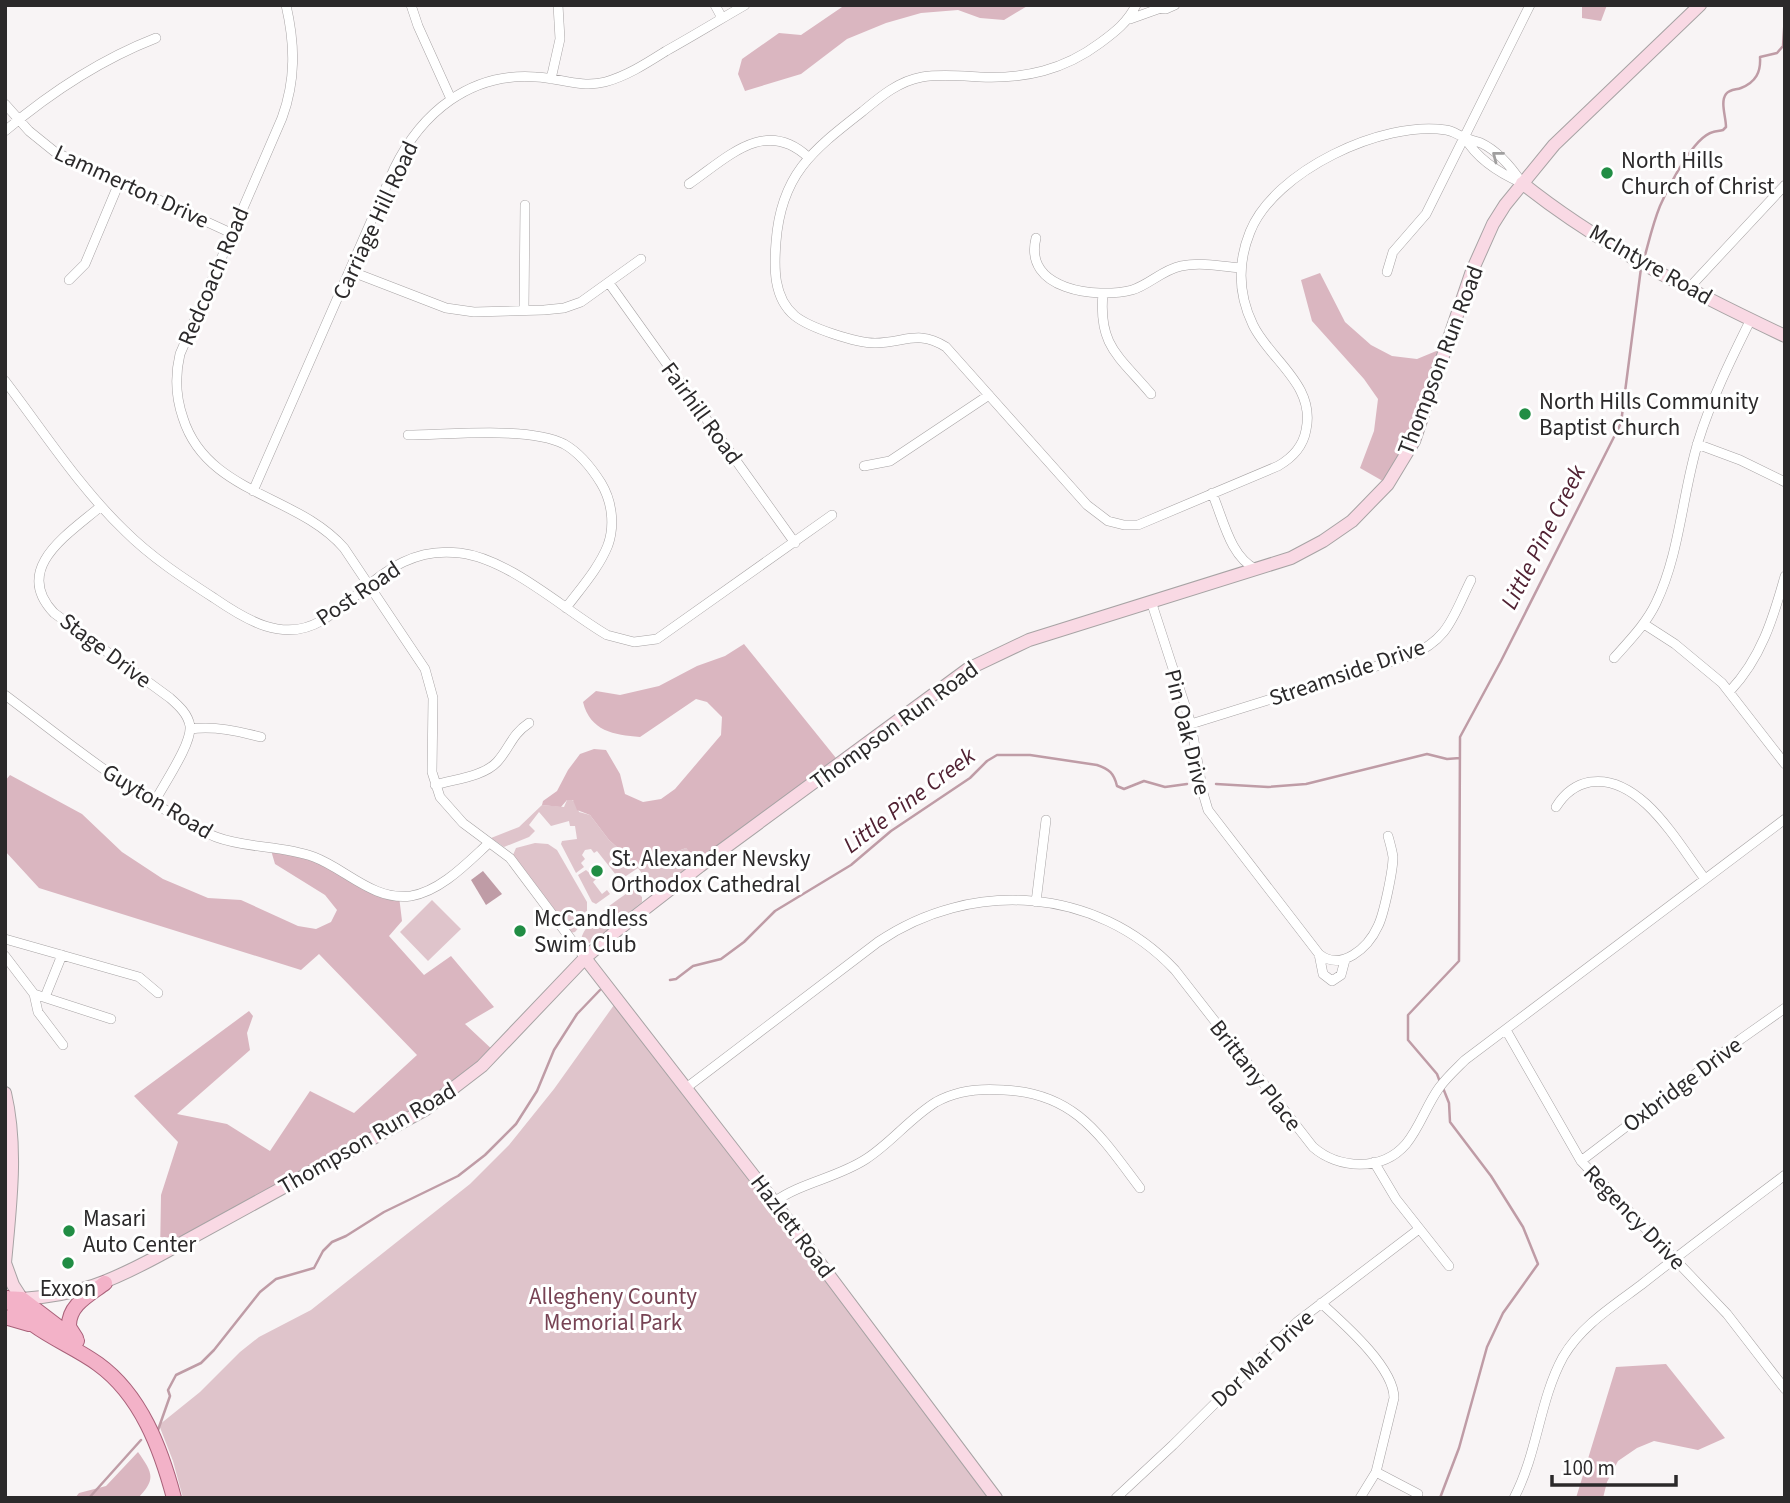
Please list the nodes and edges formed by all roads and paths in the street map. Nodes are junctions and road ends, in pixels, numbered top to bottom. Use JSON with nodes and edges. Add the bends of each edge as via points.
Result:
{"nodes":[{"id":1,"x":286,"y":5,"type":"edge"},
{"id":2,"x":411,"y":5,"type":"edge"},
{"id":3,"x":558,"y":5,"type":"edge"},
{"id":4,"x":715,"y":5,"type":"edge"},
{"id":5,"x":745,"y":5,"type":"edge"},
{"id":6,"x":1136,"y":5,"type":"edge"},
{"id":7,"x":1175,"y":5,"type":"edge"},
{"id":8,"x":1530,"y":5,"type":"edge"},
{"id":9,"x":1700,"y":5,"type":"edge"},
{"id":10,"x":1154,"y":7,"type":"edge"},
{"id":11,"x":722,"y":18,"type":"junction"},
{"id":12,"x":1128,"y":19,"type":"junction"},
{"id":13,"x":156,"y":38,"type":"dead end"},
{"id":14,"x":551,"y":79,"type":"junction"},
{"id":15,"x":451,"y":99,"type":"junction"},
{"id":16,"x":5,"y":104,"type":"edge"},
{"id":17,"x":18,"y":120,"type":"junction"},
{"id":18,"x":5,"y":131,"type":"edge"},
{"id":19,"x":1465,"y":138,"type":"junction"},
{"id":20,"x":808,"y":157,"type":"junction"},
{"id":21,"x":119,"y":183,"type":"junction"},
{"id":22,"x":1522,"y":183,"type":"junction"},
{"id":23,"x":689,"y":184,"type":"dead end"},
{"id":24,"x":1785,"y":186,"type":"edge"},
{"id":25,"x":525,"y":205,"type":"dead end"},
{"id":26,"x":232,"y":233,"type":"junction"},
{"id":27,"x":1036,"y":238,"type":"dead end"},
{"id":28,"x":640,"y":259,"type":"dead end"},
{"id":29,"x":1241,"y":268,"type":"junction"},
{"id":30,"x":350,"y":271,"type":"junction"},
{"id":31,"x":1387,"y":272,"type":"dead end"},
{"id":32,"x":69,"y":280,"type":"dead end"},
{"id":33,"x":609,"y":283,"type":"junction"},
{"id":34,"x":1689,"y":288,"type":"junction"},
{"id":35,"x":1103,"y":293,"type":"junction"},
{"id":36,"x":524,"y":310,"type":"junction"},
{"id":37,"x":1751,"y":319,"type":"junction"},
{"id":38,"x":1785,"y":336,"type":"edge"},
{"id":39,"x":5,"y":382,"type":"edge"},
{"id":40,"x":1151,"y":394,"type":"dead end"},
{"id":41,"x":989,"y":395,"type":"junction"},
{"id":42,"x":408,"y":435,"type":"dead end"},
{"id":43,"x":1697,"y":444,"type":"junction"},
{"id":44,"x":864,"y":466,"type":"dead end"},
{"id":45,"x":1785,"y":482,"type":"edge"},
{"id":46,"x":253,"y":491,"type":"junction"},
{"id":47,"x":1212,"y":494,"type":"junction"},
{"id":48,"x":101,"y":506,"type":"junction"},
{"id":49,"x":832,"y":515,"type":"dead end"},
{"id":50,"x":795,"y":542,"type":"junction"},
{"id":51,"x":1237,"y":555,"type":"junction"},
{"id":52,"x":1256,"y":569,"type":"junction"},
{"id":53,"x":1785,"y":576,"type":"edge"},
{"id":54,"x":1230,"y":577,"type":"junction"},
{"id":55,"x":1471,"y":580,"type":"dead end"},
{"id":56,"x":369,"y":584,"type":"junction"},
{"id":57,"x":1151,"y":601,"type":"junction"},
{"id":58,"x":566,"y":608,"type":"junction"},
{"id":59,"x":1644,"y":624,"type":"junction"},
{"id":60,"x":1614,"y":658,"type":"dead end"},
{"id":61,"x":1730,"y":691,"type":"junction"},
{"id":62,"x":5,"y":695,"type":"edge"},
{"id":63,"x":529,"y":723,"type":"dead end"},
{"id":64,"x":1191,"y":724,"type":"junction"},
{"id":65,"x":190,"y":729,"type":"junction"},
{"id":66,"x":261,"y":737,"type":"dead end"},
{"id":67,"x":1785,"y":764,"type":"edge"},
{"id":68,"x":435,"y":785,"type":"junction"},
{"id":69,"x":153,"y":803,"type":"junction"},
{"id":70,"x":1556,"y":807,"type":"dead end"},
{"id":71,"x":1785,"y":819,"type":"edge"},
{"id":72,"x":1046,"y":820,"type":"dead end"},
{"id":73,"x":1388,"y":836,"type":"dead end"},
{"id":74,"x":489,"y":843,"type":"junction"},
{"id":75,"x":1704,"y":879,"type":"junction"},
{"id":76,"x":1036,"y":902,"type":"junction"},
{"id":77,"x":5,"y":939,"type":"edge"},
{"id":78,"x":1319,"y":954,"type":"junction"},
{"id":79,"x":62,"y":955,"type":"junction"},
{"id":80,"x":5,"y":956,"type":"edge"},
{"id":81,"x":585,"y":958,"type":"junction"},
{"id":82,"x":1345,"y":960,"type":"junction"},
{"id":83,"x":158,"y":993,"type":"dead end"},
{"id":84,"x":34,"y":994,"type":"junction"},
{"id":85,"x":46,"y":998,"type":"junction"},
{"id":86,"x":1785,"y":1008,"type":"edge"},
{"id":87,"x":111,"y":1019,"type":"dead end"},
{"id":88,"x":1506,"y":1030,"type":"junction"},
{"id":89,"x":64,"y":1045,"type":"dead end"},
{"id":90,"x":686,"y":1088,"type":"junction"},
{"id":91,"x":5,"y":1093,"type":"edge"},
{"id":92,"x":1581,"y":1161,"type":"junction"},
{"id":93,"x":1374,"y":1162,"type":"junction"},
{"id":94,"x":1785,"y":1175,"type":"edge"},
{"id":95,"x":1140,"y":1188,"type":"dead end"},
{"id":96,"x":774,"y":1202,"type":"junction"},
{"id":97,"x":1419,"y":1229,"type":"junction"},
{"id":98,"x":1675,"y":1258,"type":"junction"},
{"id":99,"x":5,"y":1263,"type":"edge"},
{"id":100,"x":1448,"y":1266,"type":"dead end"},
{"id":101,"x":105,"y":1283,"type":"junction"},
{"id":102,"x":10,"y":1298,"type":"edge"},
{"id":103,"x":1321,"y":1303,"type":"junction"},
{"id":104,"x":5,"y":1317,"type":"edge"},
{"id":105,"x":34,"y":1326,"type":"junction"},
{"id":106,"x":79,"y":1342,"type":"junction"},
{"id":107,"x":97,"y":1362,"type":"junction"},
{"id":108,"x":1785,"y":1389,"type":"edge"},
{"id":109,"x":1376,"y":1472,"type":"junction"},
{"id":110,"x":1418,"y":1494,"type":"dead end"},
{"id":111,"x":174,"y":1498,"type":"edge"},
{"id":112,"x":996,"y":1498,"type":"edge"},
{"id":113,"x":1116,"y":1498,"type":"edge"},
{"id":114,"x":1360,"y":1498,"type":"edge"},
{"id":115,"x":1514,"y":1498,"type":"edge"}],
"edges":[{"from":1,"to":26,"type":"street","name":"Redcoach Road","via":[[293,50],[290,94]]},
{"from":2,"to":15,"type":"street"},
{"from":3,"to":14,"type":"street","via":[[560,40]]},
{"from":4,"to":11,"type":"street"},
{"from":5,"to":11,"type":"street","name":"Carriage Hill Road"},
{"from":6,"to":12,"type":"street"},
{"from":7,"to":10,"type":"street"},
{"from":8,"to":19,"type":"street"},
{"from":9,"to":22,"type":"street","name":"Thompson Run Road","via":[[1554,145]]},
{"from":10,"to":12,"type":"street"},
{"from":11,"to":14,"type":"street","name":"Carriage Hill Road","via":[[616,78],[587,84]]},
{"from":12,"to":20,"type":"street","via":[[1082,56],[1044,71],[1004,78],[929,76],[907,81]]},
{"from":13,"to":17,"type":"street","via":[[108,60]]},
{"from":14,"to":15,"type":"street","name":"Carriage Hill Road","via":[[504,78]]},
{"from":15,"to":30,"type":"street","name":"Carriage Hill Road","via":[[427,118],[407,144]]},
{"from":16,"to":17,"type":"street","name":"Lammerton Drive"},
{"from":17,"to":18,"type":"street"},
{"from":17,"to":21,"type":"street","name":"Lammerton Drive","via":[[55,152]]},
{"from":19,"to":22,"type":"street","name":"McIntyre Road","via":[[1481,143],[1512,167]]},
{"from":19,"to":29,"type":"street","name":"McIntyre Road","via":[[1446,129],[1387,134],[1360,141],[1323,161],[1285,186],[1263,208],[1250,232]]},
{"from":19,"to":31,"type":"street","via":[[1423,219],[1393,252]]},
{"from":20,"to":23,"type":"street","via":[[787,142],[763,140],[746,146]]},
{"from":20,"to":41,"type":"street","via":[[786,193],[777,229],[775,276],[787,307],[807,323],[862,341],[934,340],[956,356]]},
{"from":21,"to":26,"type":"street","name":"Lammerton Drive"},
{"from":21,"to":32,"type":"street","via":[[85,264]]},
{"from":22,"to":34,"type":"street","name":"McIntyre Road","via":[[1634,258]]},
{"from":22,"to":52,"type":"street","name":"Thompson Run Road","via":[[1505,205],[1472,271],[1413,441],[1388,484],[1324,541]]},
{"from":24,"to":34,"type":"street"},
{"from":25,"to":36,"type":"street"},
{"from":26,"to":46,"type":"street","name":"Redcoach Road","via":[[182,346],[177,387],[182,415],[197,446],[218,469]]},
{"from":27,"to":35,"type":"street","via":[[1036,260],[1049,278],[1066,288]]},
{"from":28,"to":33,"type":"street"},
{"from":29,"to":35,"type":"street","via":[[1185,265],[1139,288]]},
{"from":29,"to":47,"type":"street","via":[[1250,318],[1300,389],[1307,424],[1301,445],[1289,459]]},
{"from":30,"to":36,"type":"street","via":[[446,308]]},
{"from":30,"to":46,"type":"street","name":"Carriage Hill Road"},
{"from":33,"to":36,"type":"street","via":[[572,306]]},
{"from":33,"to":50,"type":"street","name":"Fairhill Road"},
{"from":34,"to":37,"type":"street","name":"McIntyre Road"},
{"from":35,"to":40,"type":"street","via":[[1101,318],[1106,337]]},
{"from":37,"to":38,"type":"street","name":"McIntyre Road"},
{"from":37,"to":43,"type":"street"},
{"from":39,"to":48,"type":"street","name":"Post Road"},
{"from":41,"to":44,"type":"street","via":[[890,461]]},
{"from":41,"to":47,"type":"street","via":[[1087,505],[1108,521],[1138,525]]},
{"from":42,"to":58,"type":"street","via":[[533,435],[566,445],[586,462],[609,500],[610,538]]},
{"from":43,"to":45,"type":"street"},
{"from":43,"to":59,"type":"street","via":[[1667,574]]},
{"from":46,"to":56,"type":"street","name":"Redcoach Road","via":[[328,531]]},
{"from":47,"to":51,"type":"street"},
{"from":48,"to":56,"type":"street","name":"Post Road","via":[[162,563],[259,625],[290,630],[309,627]]},
{"from":48,"to":65,"type":"street","name":"Stage Drive","via":[[48,554],[39,577],[42,597],[61,618],[178,705]]},
{"from":49,"to":50,"type":"street","name":"Post Road"},
{"from":50,"to":58,"type":"street","name":"Post Road","via":[[650,642],[615,638]]},
{"from":51,"to":52,"type":"street"},
{"from":51,"to":54,"type":"street"},
{"from":52,"to":54,"type":"street","name":"Thompson Run Road"},
{"from":53,"to":61,"type":"street","via":[[1765,640]]},
{"from":54,"to":57,"type":"street","name":"Thompson Run Road"},
{"from":55,"to":64,"type":"street","name":"Streamside Drive","via":[[1446,629],[1427,648]]},
{"from":56,"to":58,"type":"street","name":"Post Road","via":[[395,565],[423,554],[462,553],[496,564]]},
{"from":56,"to":68,"type":"street","name":"Redcoach Road","via":[[428,676],[433,698]]},
{"from":57,"to":64,"type":"street","name":"Pin Oak Drive"},
{"from":57,"to":81,"type":"street","name":"Thompson Run Road","via":[[1029,640],[968,669],[700,866]]},
{"from":59,"to":60,"type":"street"},
{"from":59,"to":61,"type":"street","via":[[1696,660]]},
{"from":61,"to":67,"type":"street"},
{"from":62,"to":69,"type":"street","name":"Guyton Road"},
{"from":63,"to":68,"type":"street","via":[[494,765]]},
{"from":64,"to":78,"type":"street","name":"Pin Oak Drive","via":[[1204,799],[1211,814]]},
{"from":65,"to":66,"type":"street","via":[[208,726]]},
{"from":65,"to":69,"type":"street"},
{"from":68,"to":74,"type":"street","name":"Redcoach Road","via":[[452,813]]},
{"from":69,"to":74,"type":"street","name":"Guyton Road","via":[[214,836],[308,855],[368,888],[399,896],[437,885]]},
{"from":70,"to":75,"type":"street","via":[[1567,792],[1587,783],[1612,782],[1626,787],[1651,809]]},
{"from":71,"to":75,"type":"street","name":"Brittany Place"},
{"from":72,"to":76,"type":"street"},
{"from":73,"to":82,"type":"street","name":"Pin Oak Drive","via":[[1393,859],[1379,925]]},
{"from":74,"to":81,"type":"street","via":[[510,858]]},
{"from":75,"to":88,"type":"street","name":"Brittany Place"},
{"from":76,"to":90,"type":"street","name":"Brittany Place","via":[[965,904],[909,923]]},
{"from":76,"to":93,"type":"street","name":"Brittany Place","via":[[1094,916],[1150,947],[1175,970],[1313,1147],[1342,1163]]},
{"from":77,"to":79,"type":"street"},
{"from":78,"to":82,"type":"street"},
{"from":78,"to":82,"type":"street","name":"Pin Oak Drive","via":[[1323,974],[1332,981],[1341,975]]},
{"from":79,"to":83,"type":"street","via":[[139,977]]},
{"from":79,"to":85,"type":"street"},
{"from":80,"to":84,"type":"street"},
{"from":81,"to":90,"type":"street","name":"Hazlett Road"},
{"from":81,"to":101,"type":"street","name":"Thompson Run Road","via":[[496,1053],[439,1100]]},
{"from":84,"to":85,"type":"street"},
{"from":84,"to":89,"type":"street","via":[[38,1012]]},
{"from":85,"to":87,"type":"street"},
{"from":86,"to":92,"type":"street","name":"Oxbridge Drive"},
{"from":88,"to":92,"type":"street","name":"Regency Drive"},
{"from":88,"to":93,"type":"street","name":"Brittany Place","via":[[1465,1060],[1442,1084],[1406,1144]]},
{"from":90,"to":96,"type":"street","name":"Hazlett Road"},
{"from":91,"to":99,"type":"street","via":[[12,1160]]},
{"from":92,"to":98,"type":"street","name":"Regency Drive"},
{"from":93,"to":97,"type":"street"},
{"from":94,"to":98,"type":"street"},
{"from":95,"to":96,"type":"street","via":[[1096,1133],[1065,1105],[1034,1093],[983,1089],[939,1100],[863,1161]]},
{"from":96,"to":112,"type":"street","name":"Hazlett Road"},
{"from":97,"to":100,"type":"street"},
{"from":97,"to":103,"type":"street","name":"Dor Mar Drive"},
{"from":98,"to":108,"type":"street","name":"Regency Drive","via":[[1727,1314]]},
{"from":98,"to":115,"type":"street","via":[[1590,1325],[1565,1354]]},
{"from":99,"to":102,"type":"street"},
{"from":101,"to":102,"type":"street","name":"Thompson Run Road","via":[[60,1295]]},
{"from":101,"to":106,"type":"main road","via":[[72,1311],[69,1327]]},
{"from":102,"to":105,"type":"main road"},
{"from":102,"to":106,"type":"main road"},
{"from":103,"to":109,"type":"street","via":[[1356,1336],[1393,1387]]},
{"from":103,"to":113,"type":"street","name":"Dor Mar Drive","via":[[1281,1336]]},
{"from":104,"to":105,"type":"main road"},
{"from":105,"to":107,"type":"main road"},
{"from":106,"to":107,"type":"main road"},
{"from":107,"to":111,"type":"main road","via":[[142,1415]]},
{"from":109,"to":110,"type":"street"},
{"from":109,"to":114,"type":"street"}]}
